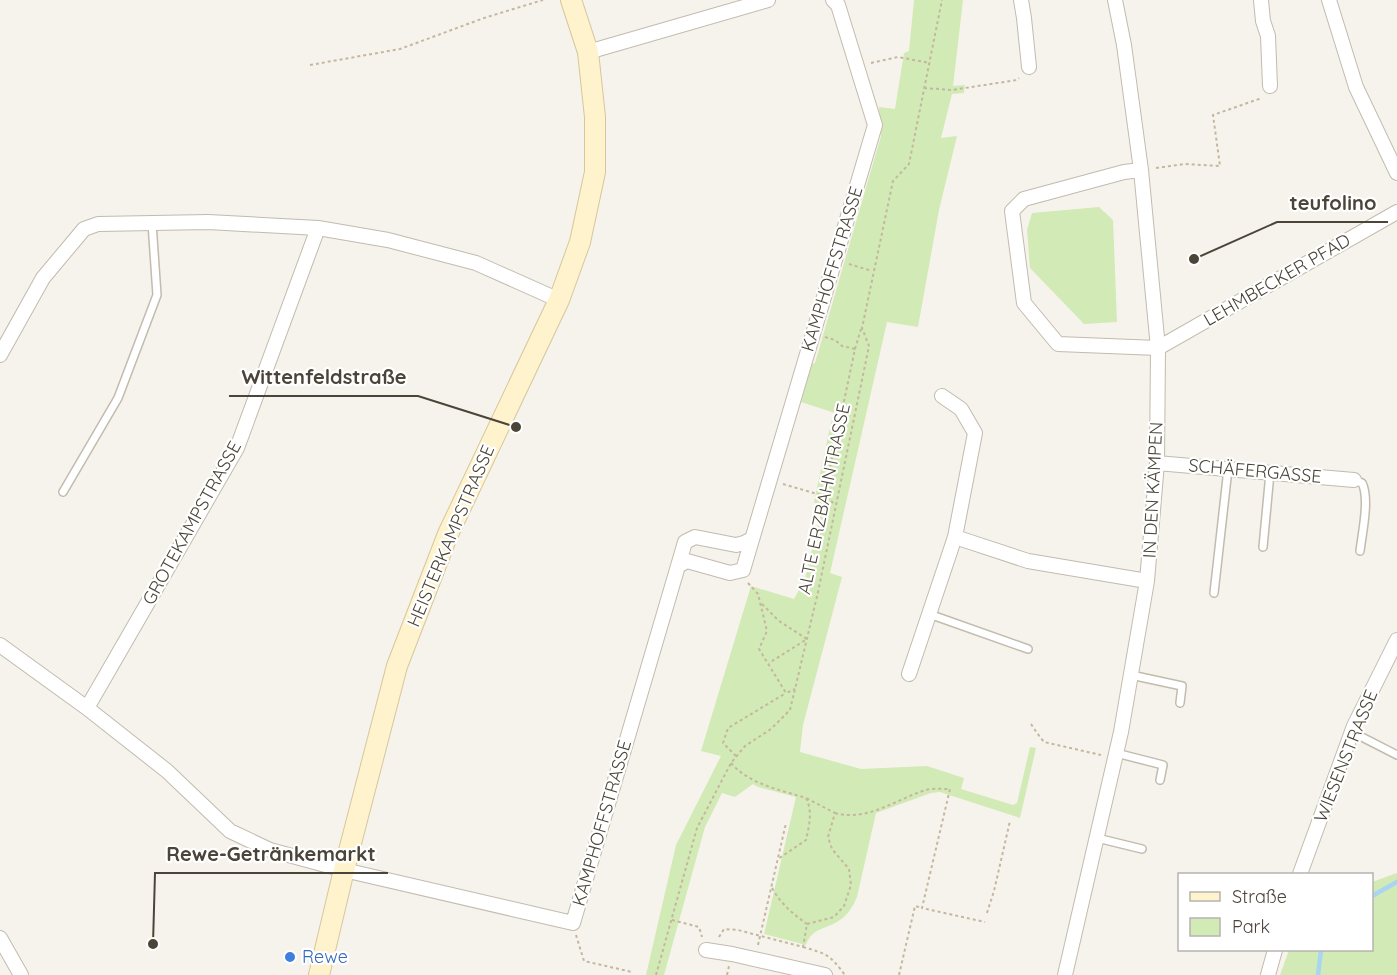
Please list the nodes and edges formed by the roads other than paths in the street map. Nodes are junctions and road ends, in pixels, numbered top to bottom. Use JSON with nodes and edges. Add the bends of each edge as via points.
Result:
{"nodes":[{"id":1,"x":571,"y":0,"type":"edge"},
{"id":2,"x":768,"y":0,"type":"edge"},
{"id":3,"x":832,"y":0,"type":"edge"},
{"id":4,"x":1021,"y":0,"type":"edge"},
{"id":5,"x":1115,"y":0,"type":"edge"},
{"id":6,"x":1261,"y":0,"type":"edge"},
{"id":7,"x":1329,"y":0,"type":"edge"},
{"id":8,"x":588,"y":52,"type":"junction"},
{"id":9,"x":1029,"y":67,"type":"road end"},
{"id":10,"x":1270,"y":86,"type":"road end"},
{"id":11,"x":1141,"y":170,"type":"junction"},
{"id":12,"x":1397,"y":173,"type":"edge"},
{"id":13,"x":1397,"y":212,"type":"edge"},
{"id":14,"x":152,"y":223,"type":"junction"},
{"id":15,"x":318,"y":228,"type":"junction"},
{"id":16,"x":559,"y":300,"type":"junction"},
{"id":17,"x":1158,"y":348,"type":"junction"},
{"id":18,"x":0,"y":355,"type":"edge"},
{"id":19,"x":942,"y":396,"type":"dead end"},
{"id":20,"x":1156,"y":463,"type":"junction"},
{"id":21,"x":1228,"y":469,"type":"junction"},
{"id":22,"x":1270,"y":473,"type":"junction"},
{"id":23,"x":1354,"y":480,"type":"joint"},
{"id":24,"x":63,"y":492,"type":"dead end"},
{"id":25,"x":955,"y":537,"type":"junction"},
{"id":26,"x":752,"y":539,"type":"junction"},
{"id":27,"x":1263,"y":547,"type":"dead end"},
{"id":28,"x":1360,"y":551,"type":"dead end"},
{"id":29,"x":678,"y":567,"type":"junction"},
{"id":30,"x":1147,"y":581,"type":"junction"},
{"id":31,"x":1214,"y":593,"type":"dead end"},
{"id":32,"x":929,"y":614,"type":"junction"},
{"id":33,"x":1397,"y":640,"type":"edge"},
{"id":34,"x":0,"y":645,"type":"edge"},
{"id":35,"x":1028,"y":649,"type":"dead end"},
{"id":36,"x":909,"y":674,"type":"dead end"},
{"id":37,"x":1131,"y":675,"type":"junction"},
{"id":38,"x":1180,"y":703,"type":"dead end"},
{"id":39,"x":87,"y":708,"type":"junction"},
{"id":40,"x":1352,"y":732,"type":"junction"},
{"id":41,"x":1397,"y":755,"type":"edge"},
{"id":42,"x":1116,"y":756,"type":"junction"},
{"id":43,"x":1160,"y":780,"type":"dead end"},
{"id":44,"x":1097,"y":838,"type":"junction"},
{"id":45,"x":1142,"y":849,"type":"dead end"},
{"id":46,"x":344,"y":870,"type":"junction"},
{"id":47,"x":1300,"y":873,"type":"edge"},
{"id":48,"x":0,"y":938,"type":"edge"},
{"id":49,"x":706,"y":950,"type":"road end"},
{"id":50,"x":1275,"y":951,"type":"edge"},
{"id":51,"x":21,"y":975,"type":"edge"},
{"id":52,"x":320,"y":975,"type":"edge"},
{"id":53,"x":825,"y":975,"type":"edge"},
{"id":54,"x":1065,"y":975,"type":"edge"},
{"id":55,"x":1268,"y":975,"type":"edge"}],
"edges":[{"from":1,"to":8,"type":"street","name":"HEISTERKAMPSTRASSE"},
{"from":2,"to":8,"type":"street"},
{"from":3,"to":26,"type":"street","name":"KAMPHOFFSTRASSE","via":[[838,5],[875,125]]},
{"from":4,"to":9,"type":"street"},
{"from":5,"to":11,"type":"street","name":"IN DEN KÄMPEN"},
{"from":6,"to":10,"type":"street","via":[[1268,36]]},
{"from":7,"to":12,"type":"street","via":[[1356,87]]},
{"from":8,"to":16,"type":"street","name":"HEISTERKAMPSTRASSE","via":[[595,117],[595,172],[580,242]]},
{"from":11,"to":17,"type":"street","name":"IN DEN KÄMPEN"},
{"from":11,"to":17,"type":"street","via":[[1024,199],[1012,211],[1024,303],[1058,344]]},
{"from":13,"to":17,"type":"street","name":"LEHMBECKER PFAD"},
{"from":14,"to":15,"type":"street"},
{"from":14,"to":18,"type":"street","via":[[98,224],[84,229],[43,278]]},
{"from":14,"to":24,"type":"lane","via":[[157,295],[118,398]]},
{"from":15,"to":16,"type":"street","via":[[388,240],[476,263]]},
{"from":15,"to":39,"type":"street","name":"GROTEKAMPSTRASSE","via":[[237,448]]},
{"from":16,"to":46,"type":"street","name":"HEISTERKAMPSTRASSE","via":[[448,534],[397,666]]},
{"from":17,"to":20,"type":"street","name":"IN DEN KÄMPEN"},
{"from":19,"to":25,"type":"street","via":[[961,409],[975,433]]},
{"from":20,"to":21,"type":"street","name":"SCHÄFERGASSE"},
{"from":20,"to":30,"type":"street","name":"IN DEN KÄMPEN"},
{"from":21,"to":22,"type":"street","name":"SCHÄFERGASSE"},
{"from":21,"to":31,"type":"lane"},
{"from":22,"to":23,"type":"street","name":"SCHÄFERGASSE"},
{"from":22,"to":27,"type":"lane"},
{"from":23,"to":28,"type":"lane","via":[[1362,483],[1366,499]]},
{"from":25,"to":30,"type":"street","via":[[1028,561]]},
{"from":25,"to":32,"type":"street"},
{"from":26,"to":29,"type":"street","name":"KAMPHOFFSTRASSE","via":[[736,544],[695,537],[685,542]]},
{"from":26,"to":29,"type":"street","name":"KAMPHOFFSTRASSE","via":[[743,570],[738,572],[687,561]]},
{"from":29,"to":46,"type":"street","name":"KAMPHOFFSTRASSE","via":[[573,923]]},
{"from":30,"to":37,"type":"street","name":"IN DEN KÄMPEN"},
{"from":32,"to":35,"type":"lane"},
{"from":32,"to":36,"type":"street"},
{"from":33,"to":40,"type":"street","name":"WIESENSTRASSE"},
{"from":34,"to":39,"type":"street","name":"KAMPHOFFSTRASSE"},
{"from":37,"to":38,"type":"lane","via":[[1182,686]]},
{"from":37,"to":42,"type":"street","name":"IN DEN KÄMPEN"},
{"from":39,"to":46,"type":"street","name":"KAMPHOFFSTRASSE","via":[[167,771],[230,831],[270,850]]},
{"from":40,"to":41,"type":"lane"},
{"from":40,"to":47,"type":"street","name":"WIESENSTRASSE"},
{"from":42,"to":43,"type":"lane","via":[[1163,765]]},
{"from":42,"to":44,"type":"street","name":"IN DEN KÄMPEN"},
{"from":44,"to":45,"type":"lane"},
{"from":44,"to":54,"type":"street","name":"IN DEN KÄMPEN"},
{"from":46,"to":52,"type":"street","name":"HEISTERKAMPSTRASSE"},
{"from":48,"to":51,"type":"street"},
{"from":49,"to":53,"type":"street"},
{"from":50,"to":55,"type":"street"}]}
